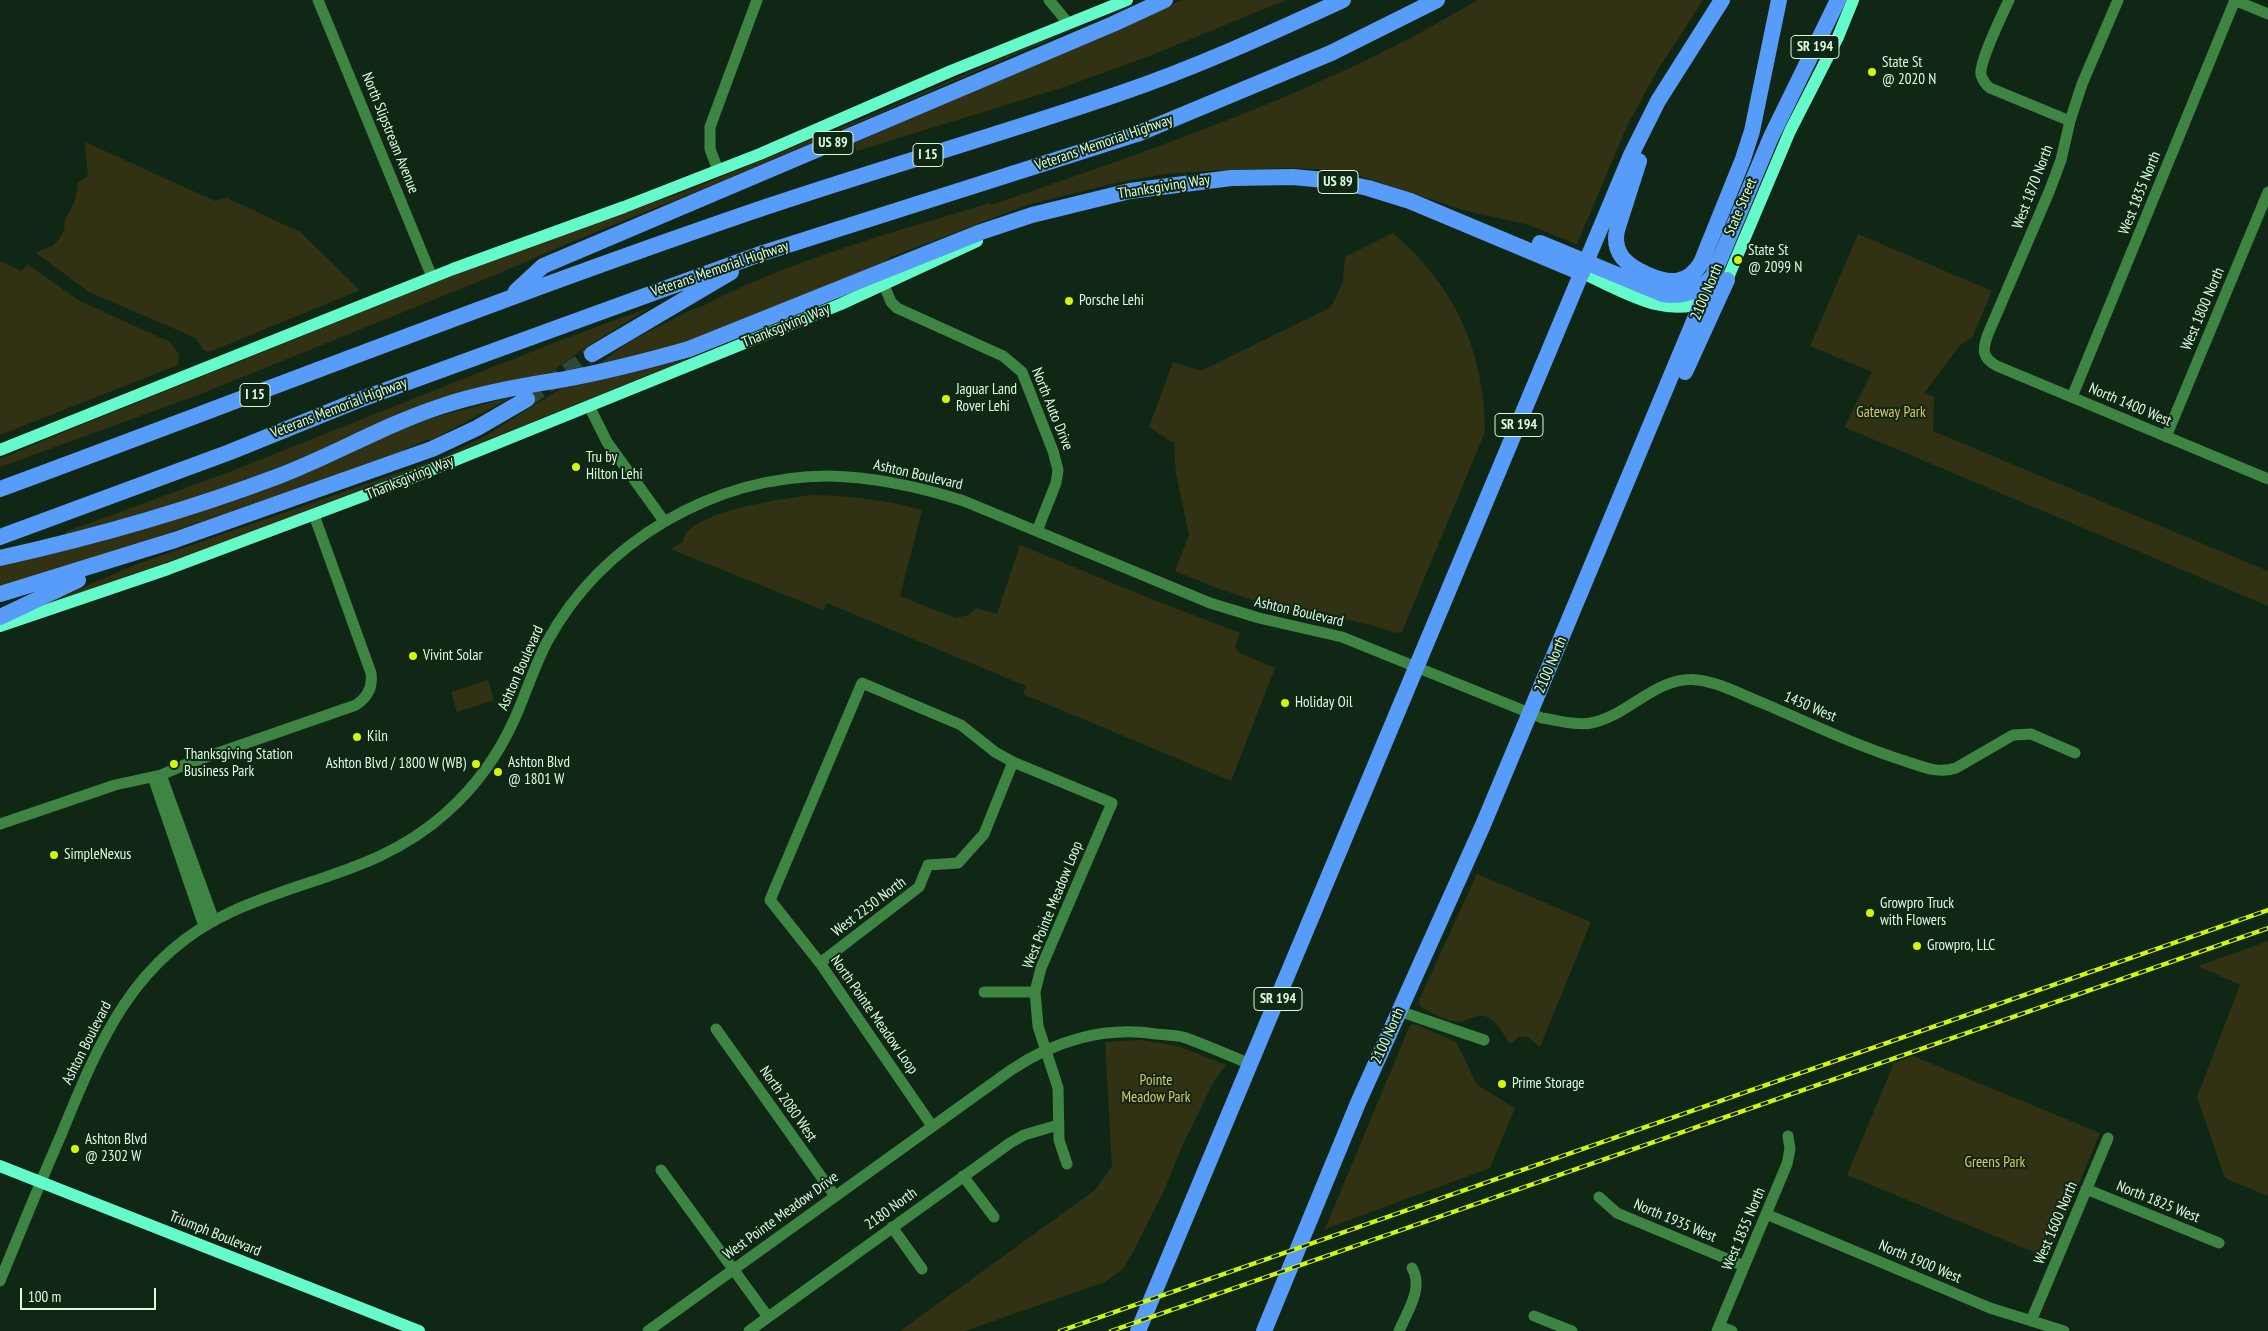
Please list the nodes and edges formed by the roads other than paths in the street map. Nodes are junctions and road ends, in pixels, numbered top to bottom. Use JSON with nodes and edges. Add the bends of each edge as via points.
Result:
{"nodes":[{"id":1,"x":318,"y":0,"type":"edge"},
{"id":2,"x":757,"y":0,"type":"edge"},
{"id":3,"x":1049,"y":0,"type":"edge"},
{"id":4,"x":1127,"y":0,"type":"edge"},
{"id":5,"x":1165,"y":0,"type":"edge"},
{"id":6,"x":1343,"y":0,"type":"edge"},
{"id":7,"x":1437,"y":0,"type":"edge"},
{"id":8,"x":1722,"y":0,"type":"edge"},
{"id":9,"x":1779,"y":0,"type":"edge"},
{"id":10,"x":1838,"y":0,"type":"edge"},
{"id":11,"x":1853,"y":0,"type":"edge"},
{"id":12,"x":2009,"y":0,"type":"edge"},
{"id":13,"x":2118,"y":0,"type":"edge"},
{"id":14,"x":2234,"y":0,"type":"edge"},
{"id":15,"x":2268,"y":14,"type":"edge"},
{"id":16,"x":1714,"y":15,"type":"junction"},
{"id":17,"x":1068,"y":23,"type":"junction"},
{"id":18,"x":2070,"y":121,"type":"junction"},
{"id":19,"x":1752,"y":131,"type":"junction"},
{"id":20,"x":718,"y":170,"type":"junction"},
{"id":21,"x":2268,"y":192,"type":"edge"},
{"id":22,"x":1063,"y":206,"type":"junction"},
{"id":23,"x":763,"y":253,"type":"junction"},
{"id":24,"x":1584,"y":268,"type":"junction"},
{"id":25,"x":1720,"y":272,"type":"junction"},
{"id":26,"x":432,"y":277,"type":"junction"},
{"id":27,"x":884,"y":285,"type":"junction"},
{"id":28,"x":509,"y":297,"type":"junction"},
{"id":29,"x":1703,"y":301,"type":"junction"},
{"id":30,"x":592,"y":354,"type":"tunnel mouth"},
{"id":31,"x":1983,"y":354,"type":"joint"},
{"id":32,"x":2072,"y":398,"type":"junction"},
{"id":33,"x":527,"y":399,"type":"tunnel mouth"},
{"id":34,"x":589,"y":406,"type":"junction"},
{"id":35,"x":2166,"y":437,"type":"junction"},
{"id":36,"x":0,"y":450,"type":"edge"},
{"id":37,"x":2268,"y":479,"type":"edge"},
{"id":38,"x":0,"y":489,"type":"edge"},
{"id":39,"x":1618,"y":506,"type":"junction"},
{"id":40,"x":314,"y":515,"type":"junction"},
{"id":41,"x":664,"y":522,"type":"junction"},
{"id":42,"x":1037,"y":531,"type":"junction"},
{"id":43,"x":0,"y":537,"type":"edge"},
{"id":44,"x":174,"y":540,"type":"junction"},
{"id":45,"x":0,"y":558,"type":"edge"},
{"id":46,"x":0,"y":594,"type":"edge"},
{"id":47,"x":0,"y":617,"type":"edge"},
{"id":48,"x":0,"y":626,"type":"edge"},
{"id":49,"x":1417,"y":667,"type":"junction"},
{"id":50,"x":1530,"y":713,"type":"junction"},
{"id":51,"x":2075,"y":753,"type":"dead end"},
{"id":52,"x":1013,"y":762,"type":"junction"},
{"id":53,"x":157,"y":776,"type":"junction"},
{"id":54,"x":0,"y":824,"type":"edge"},
{"id":55,"x":209,"y":924,"type":"junction"},
{"id":56,"x":820,"y":963,"type":"junction"},
{"id":57,"x":984,"y":992,"type":"dead end"},
{"id":58,"x":1035,"y":992,"type":"junction"},
{"id":59,"x":1400,"y":1011,"type":"junction"},
{"id":60,"x":716,"y":1029,"type":"dead end"},
{"id":61,"x":1484,"y":1040,"type":"dead end"},
{"id":62,"x":1046,"y":1050,"type":"junction"},
{"id":63,"x":1250,"y":1064,"type":"junction"},
{"id":64,"x":1058,"y":1125,"type":"junction"},
{"id":65,"x":932,"y":1126,"type":"junction"},
{"id":66,"x":1788,"y":1136,"type":"dead end"},
{"id":67,"x":2108,"y":1138,"type":"dead end"},
{"id":68,"x":1067,"y":1164,"type":"dead end"},
{"id":69,"x":0,"y":1166,"type":"edge"},
{"id":70,"x":661,"y":1170,"type":"dead end"},
{"id":71,"x":963,"y":1176,"type":"junction"},
{"id":72,"x":41,"y":1182,"type":"junction"},
{"id":73,"x":2086,"y":1190,"type":"junction"},
{"id":74,"x":835,"y":1196,"type":"junction"},
{"id":75,"x":1599,"y":1197,"type":"dead end"},
{"id":76,"x":1766,"y":1214,"type":"junction"},
{"id":77,"x":994,"y":1217,"type":"dead end"},
{"id":78,"x":892,"y":1227,"type":"junction"},
{"id":79,"x":2219,"y":1243,"type":"dead end"},
{"id":80,"x":1744,"y":1266,"type":"junction"},
{"id":81,"x":1412,"y":1268,"type":"dead end"},
{"id":82,"x":922,"y":1269,"type":"dead end"},
{"id":83,"x":732,"y":1270,"type":"junction"},
{"id":84,"x":0,"y":1281,"type":"edge"},
{"id":85,"x":1534,"y":1316,"type":"dead end"},
{"id":86,"x":768,"y":1317,"type":"junction"},
{"id":87,"x":2031,"y":1321,"type":"junction"},
{"id":88,"x":1719,"y":1328,"type":"edge"},
{"id":89,"x":419,"y":1331,"type":"edge"},
{"id":90,"x":648,"y":1331,"type":"edge"},
{"id":91,"x":749,"y":1331,"type":"edge"},
{"id":92,"x":1138,"y":1331,"type":"edge"},
{"id":93,"x":1264,"y":1331,"type":"edge"},
{"id":94,"x":1399,"y":1331,"type":"edge"},
{"id":95,"x":1572,"y":1331,"type":"edge"},
{"id":96,"x":1732,"y":1331,"type":"edge"},
{"id":97,"x":2064,"y":1331,"type":"edge"}],
"edges":[{"from":1,"to":26,"type":"street","name":"North Slipstream Avenue"},
{"from":2,"to":20,"type":"street","via":[[710,127],[710,149]]},
{"from":3,"to":17,"type":"street"},
{"from":4,"to":17,"type":"main road"},
{"from":5,"to":28,"type":"highway","number":"US 89","via":[[544,266]]},
{"from":6,"to":28,"type":"highway","number":"I 15","via":[[1255,40],[1120,94],[751,212]]},
{"from":7,"to":23,"type":"highway","name":"Veterans Memorial Highway","via":[[1331,53],[1137,134]]},
{"from":8,"to":16,"type":"highway","number":"SR 194"},
{"from":9,"to":19,"type":"highway"},
{"from":10,"to":25,"type":"highway","name":"2100 North","number":"SR 194","via":[[1771,137]]},
{"from":11,"to":25,"type":"main road","name":"State Street","via":[[1838,37]]},
{"from":12,"to":18,"type":"street","via":[[1983,61],[1981,77],[1990,88]]},
{"from":13,"to":18,"type":"street","name":"West 1870 North"},
{"from":14,"to":15,"type":"street"},
{"from":14,"to":32,"type":"street","name":"West 1835 North"},
{"from":16,"to":19,"type":"highway","via":[[1664,106],[1638,164],[1616,235],[1617,247],[1626,263],[1666,282],[1683,280],[1694,273],[1701,263]]},
{"from":16,"to":24,"type":"highway","number":"SR 194","via":[[1650,116]]},
{"from":17,"to":20,"type":"main road"},
{"from":18,"to":31,"type":"street","name":"West 1870 North","via":[[2061,160],[1983,345]]},
{"from":19,"to":25,"type":"highway","via":[[1744,178],[1726,229]]},
{"from":20,"to":26,"type":"main road"},
{"from":21,"to":35,"type":"street","name":"West 1800 North"},
{"from":22,"to":24,"type":"highway","name":"Thanksgiving Way","number":"US 89","via":[[1130,191],[1249,177],[1335,181],[1410,201],[1456,220],[1510,231]]},
{"from":22,"to":27,"type":"main road","name":"Thanksgiving Way"},
{"from":22,"to":45,"type":"highway","number":"US 89","via":[[981,232],[689,350],[561,380],[518,385],[444,405],[282,475],[223,496]]},
{"from":23,"to":30,"type":"highway"},
{"from":23,"to":43,"type":"highway","name":"Veterans Memorial Highway","via":[[356,400],[230,452]]},
{"from":24,"to":25,"type":"highway","name":"Thanksgiving Way","via":[[1670,295],[1698,289]]},
{"from":24,"to":29,"type":"main road","via":[[1663,307],[1685,307]]},
{"from":24,"to":49,"type":"highway","number":"SR 194"},
{"from":25,"to":29,"type":"highway","name":"2100 North","number":"SR 194"},
{"from":25,"to":39,"type":"highway","via":[[1656,435]]},
{"from":26,"to":36,"type":"main road"},
{"from":27,"to":34,"type":"main road","name":"Thanksgiving Way"},
{"from":27,"to":42,"type":"street","name":"North Auto Drive","via":[[897,308],[1003,356],[1022,372],[1054,451],[1058,470]]},
{"from":28,"to":38,"type":"highway","number":"I 15"},
{"from":29,"to":39,"type":"highway","name":"2100 North","number":"SR 194"},
{"from":31,"to":32,"type":"street","name":"North 1400 West","via":[[1987,361],[1997,366]]},
{"from":32,"to":35,"type":"street","name":"North 1400 West"},
{"from":33,"to":44,"type":"highway","via":[[432,449]]},
{"from":34,"to":40,"type":"main road","name":"Thanksgiving Way"},
{"from":34,"to":41,"type":"street","via":[[617,457]]},
{"from":35,"to":37,"type":"street","name":"North 1400 West"},
{"from":39,"to":50,"type":"highway","name":"2100 North","number":"SR 194"},
{"from":40,"to":48,"type":"main road","name":"Thanksgiving Way"},
{"from":40,"to":53,"type":"street","via":[[371,673],[369,692],[356,705]]},
{"from":41,"to":42,"type":"street","name":"Ashton Boulevard","via":[[730,492],[793,478],[828,476],[875,479],[931,490]]},
{"from":41,"to":55,"type":"street","name":"Ashton Boulevard","via":[[618,555],[571,606],[547,643],[502,744],[479,778],[449,810],[386,855],[256,901]]},
{"from":42,"to":49,"type":"street","name":"Ashton Boulevard","via":[[1226,609],[1342,636]]},
{"from":44,"to":46,"type":"highway"},
{"from":44,"to":47,"type":"highway"},
{"from":49,"to":50,"type":"street","name":"Ashton Boulevard"},
{"from":49,"to":63,"type":"highway","number":"SR 194"},
{"from":50,"to":51,"type":"street","name":"1450 West","via":[[1569,723],[1590,723],[1622,711],[1670,683],[1698,680],[1728,689],[1887,756],[1934,770],[1956,768],[2013,735],[2031,734]]},
{"from":50,"to":59,"type":"highway","name":"2100 North","number":"SR 194"},
{"from":52,"to":56,"type":"street","name":"West 2250 North","via":[[984,834],[958,863],[928,865],[919,887]]},
{"from":52,"to":56,"type":"street","name":"North Pointe Meadow Loop","via":[[961,725],[862,683],[770,900]]},
{"from":52,"to":58,"type":"street","name":"West Pointe Meadow Loop","via":[[1112,803],[1041,968]]},
{"from":53,"to":54,"type":"street","via":[[115,785]]},
{"from":53,"to":55,"type":"street"},
{"from":55,"to":72,"type":"street","name":"Ashton Boulevard","via":[[153,968],[121,1007],[99,1046]]},
{"from":56,"to":65,"type":"street","name":"North Pointe Meadow Loop"},
{"from":57,"to":58,"type":"street"},
{"from":58,"to":62,"type":"street","name":"West Pointe Meadow Loop","via":[[1038,1026]]},
{"from":59,"to":61,"type":"street"},
{"from":59,"to":93,"type":"highway","name":"2100 North","number":"SR 194","via":[[1358,1103]]},
{"from":60,"to":74,"type":"street","name":"North 2080 West"},
{"from":62,"to":63,"type":"street","name":"West Pointe Meadow Drive","via":[[1073,1039],[1102,1033],[1144,1032],[1181,1037]]},
{"from":62,"to":64,"type":"street","name":"West Pointe Meadow Loop","via":[[1058,1088]]},
{"from":62,"to":65,"type":"street","name":"West Pointe Meadow Drive","via":[[1011,1070]]},
{"from":63,"to":92,"type":"highway","number":"SR 194"},
{"from":64,"to":68,"type":"street","name":"West Pointe Meadow Loop"},
{"from":64,"to":71,"type":"street","name":"2180 North","via":[[1024,1134]]},
{"from":65,"to":74,"type":"street","name":"West Pointe Meadow Drive"},
{"from":66,"to":76,"type":"street","name":"West 1835 North","via":[[1789,1158]]},
{"from":67,"to":73,"type":"street","name":"West 1600 North"},
{"from":69,"to":72,"type":"main road","name":"Triumph Boulevard"},
{"from":70,"to":83,"type":"street"},
{"from":71,"to":77,"type":"street"},
{"from":71,"to":78,"type":"street","name":"2180 North"},
{"from":72,"to":84,"type":"street","name":"Ashton Boulevard"},
{"from":72,"to":89,"type":"main road","name":"Triumph Boulevard"},
{"from":73,"to":79,"type":"street","name":"North 1825 West"},
{"from":73,"to":87,"type":"street","name":"West 1600 North"},
{"from":74,"to":83,"type":"street","name":"West Pointe Meadow Drive"},
{"from":75,"to":80,"type":"street","name":"North 1935 West","via":[[1617,1213]]},
{"from":76,"to":80,"type":"street","name":"West 1835 North"},
{"from":76,"to":87,"type":"street","name":"North 1900 West","via":[[1990,1308]]},
{"from":78,"to":82,"type":"street"},
{"from":78,"to":86,"type":"street","name":"2180 North"},
{"from":80,"to":88,"type":"street","name":"West 1835 North"},
{"from":81,"to":94,"type":"street","via":[[1417,1287]]},
{"from":83,"to":86,"type":"street"},
{"from":83,"to":90,"type":"street","name":"West Pointe Meadow Drive"},
{"from":85,"to":95,"type":"street"},
{"from":86,"to":91,"type":"street","name":"2180 North"},
{"from":87,"to":97,"type":"street","name":"North 1900 West"},
{"from":88,"to":96,"type":"street"}]}
